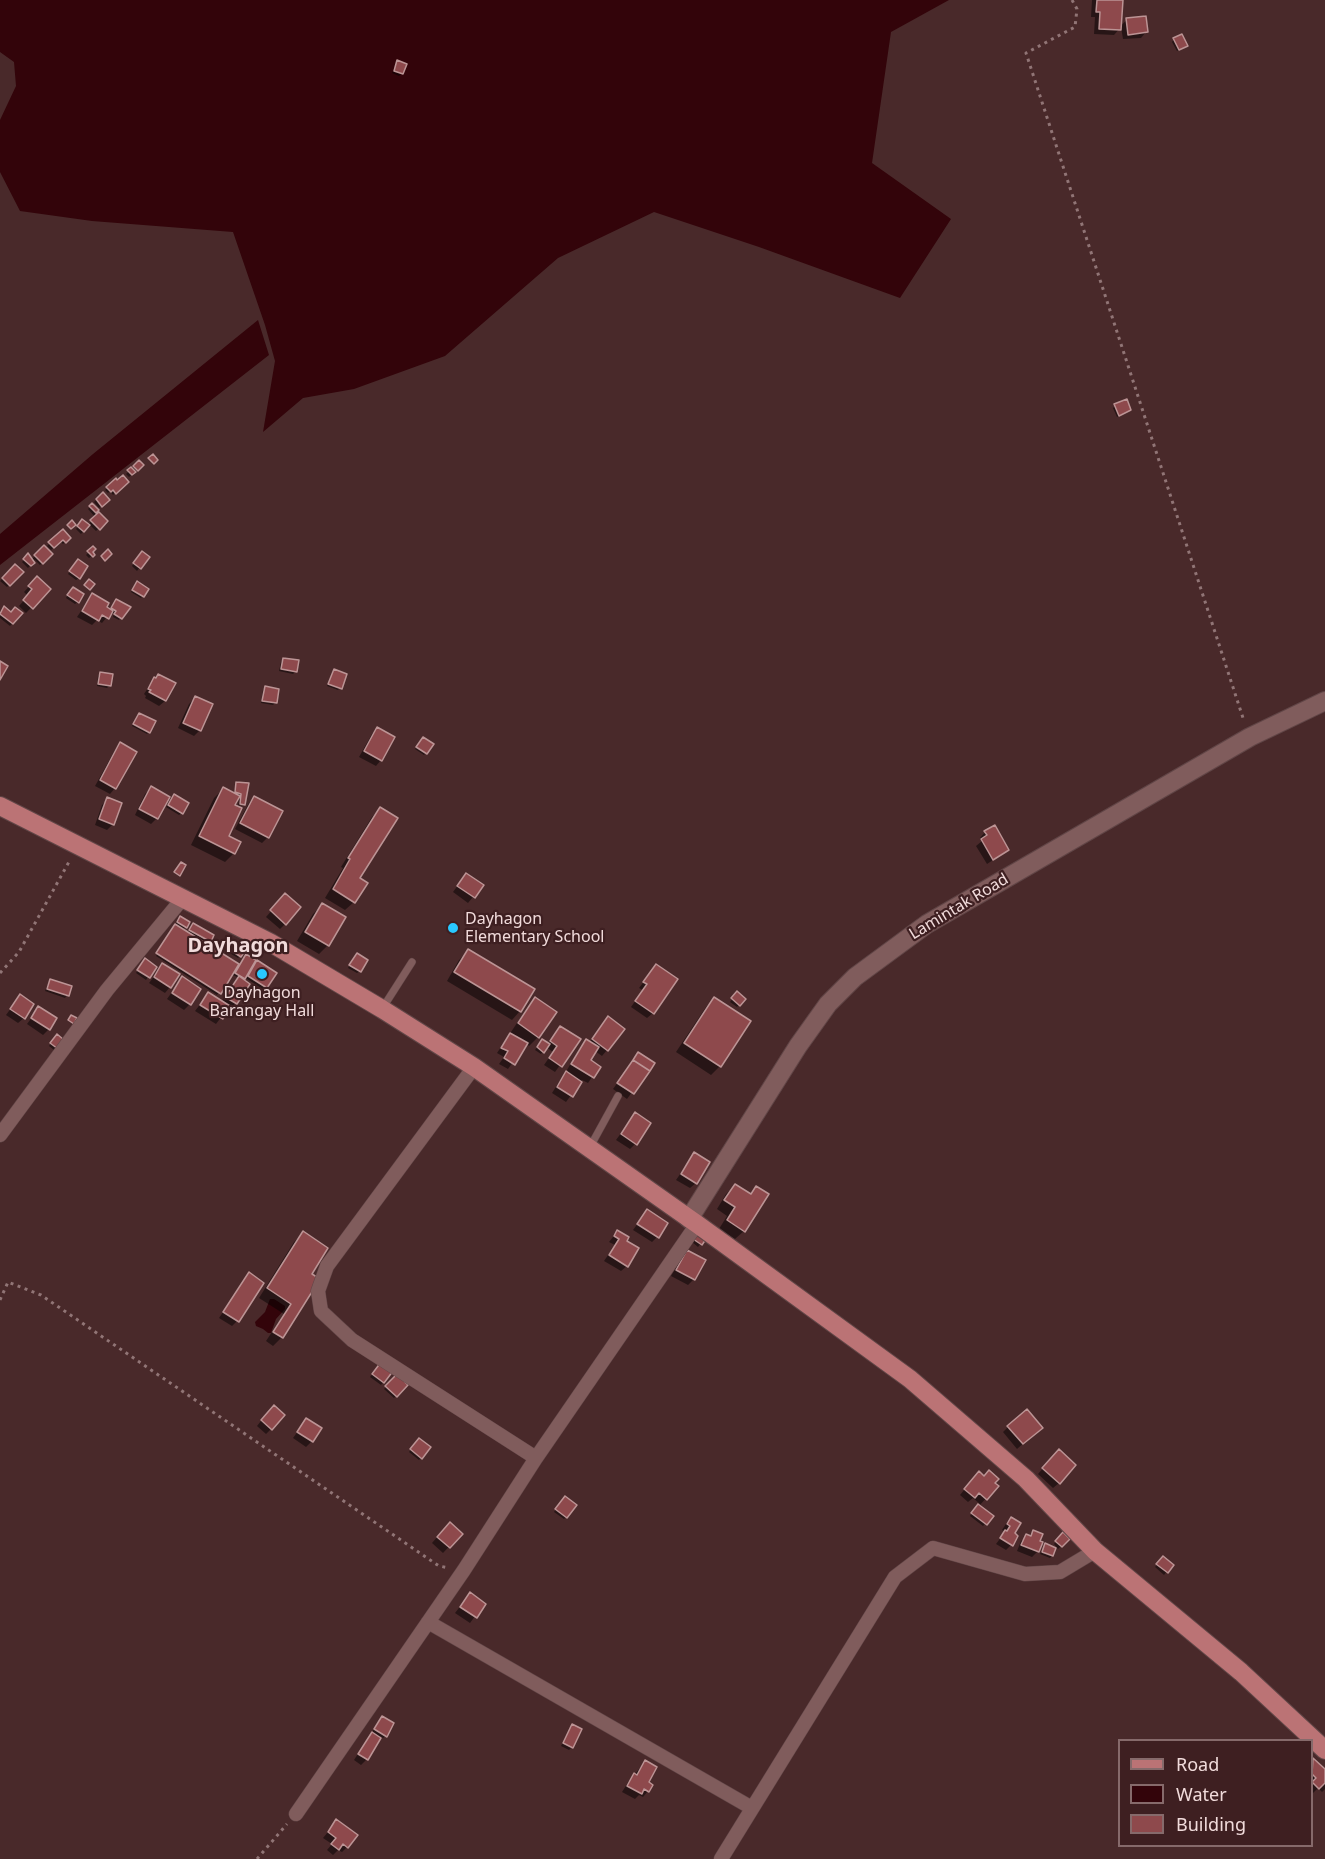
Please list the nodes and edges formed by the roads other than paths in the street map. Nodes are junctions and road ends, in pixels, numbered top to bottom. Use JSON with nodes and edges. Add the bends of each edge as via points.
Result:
{"nodes":[{"id":1,"x":1325,"y":701,"type":"edge"},
{"id":2,"x":0,"y":806,"type":"edge"},
{"id":3,"x":183,"y":898,"type":"junction"},
{"id":4,"x":412,"y":962,"type":"dead end"},
{"id":5,"x":382,"y":1008,"type":"junction"},
{"id":6,"x":474,"y":1067,"type":"junction"},
{"id":7,"x":618,"y":1096,"type":"dead end"},
{"id":8,"x":0,"y":1134,"type":"edge"},
{"id":9,"x":589,"y":1149,"type":"junction"},
{"id":10,"x":693,"y":1222,"type":"junction"},
{"id":11,"x":536,"y":1458,"type":"junction"},
{"id":12,"x":1095,"y":1551,"type":"junction"},
{"id":13,"x":428,"y":1622,"type":"junction"},
{"id":14,"x":1325,"y":1750,"type":"edge"},
{"id":15,"x":752,"y":1808,"type":"junction"},
{"id":16,"x":296,"y":1814,"type":"road end"},
{"id":17,"x":721,"y":1859,"type":"edge"}],
"edges":[{"from":1,"to":10,"type":"main road","name":"Lamintak Road","via":[[1250,737],[927,924],[855,977],[828,1004],[798,1046]]},
{"from":2,"to":3,"type":"main road"},
{"from":3,"to":5,"type":"main road","via":[[271,943]]},
{"from":3,"to":8,"type":"street","via":[[107,990]]},
{"from":4,"to":5,"type":"lane"},
{"from":5,"to":6,"type":"main road"},
{"from":6,"to":9,"type":"main road"},
{"from":6,"to":11,"type":"street","via":[[327,1266],[318,1291],[321,1311],[352,1340]]},
{"from":7,"to":9,"type":"lane"},
{"from":9,"to":10,"type":"main road"},
{"from":10,"to":11,"type":"street"},
{"from":10,"to":12,"type":"main road","via":[[910,1379],[1026,1479]]},
{"from":11,"to":13,"type":"street"},
{"from":12,"to":14,"type":"main road","via":[[1240,1672]]},
{"from":12,"to":15,"type":"street","via":[[1060,1572],[1025,1574],[933,1548],[896,1577]]},
{"from":13,"to":15,"type":"street"},
{"from":13,"to":16,"type":"street"},
{"from":15,"to":17,"type":"street"}]}
